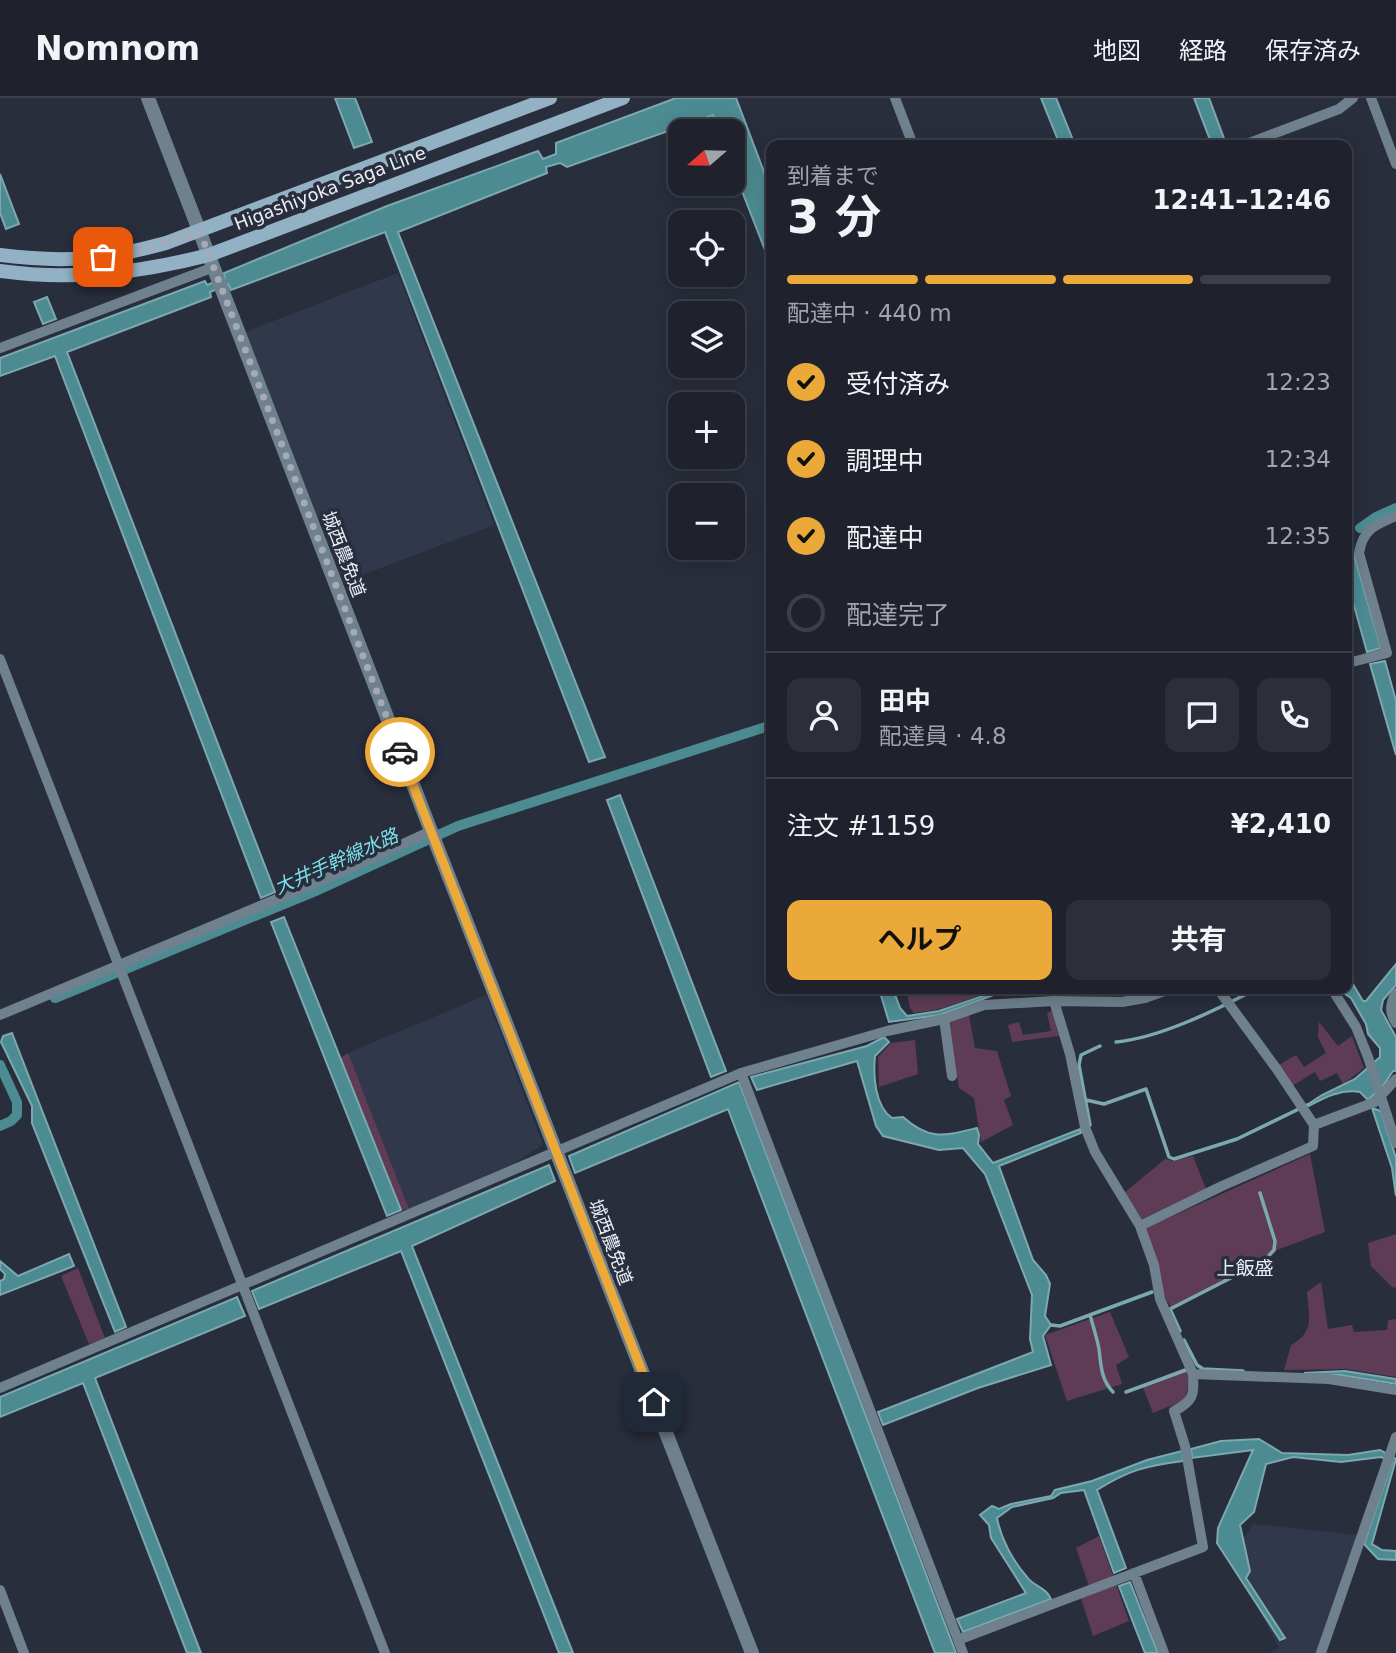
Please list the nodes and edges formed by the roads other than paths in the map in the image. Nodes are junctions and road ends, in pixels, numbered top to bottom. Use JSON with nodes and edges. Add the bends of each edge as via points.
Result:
{"nodes":[{"id":1,"x":148,"y":98,"type":"edge"},
{"id":2,"x":550,"y":98,"type":"edge"},
{"id":3,"x":623,"y":98,"type":"edge"},
{"id":4,"x":895,"y":98,"type":"edge"},
{"id":5,"x":1353,"y":98,"type":"edge"},
{"id":6,"x":1371,"y":98,"type":"edge"},
{"id":7,"x":911,"y":140,"type":"edge"},
{"id":8,"x":1257,"y":140,"type":"edge"},
{"id":9,"x":1396,"y":164,"type":"edge"},
{"id":10,"x":200,"y":232,"type":"junction"},
{"id":11,"x":0,"y":255,"type":"edge"},
{"id":12,"x":0,"y":271,"type":"edge"},
{"id":13,"x":216,"y":272,"type":"junction"},
{"id":14,"x":0,"y":348,"type":"edge"},
{"id":15,"x":1396,"y":516,"type":"edge"},
{"id":16,"x":0,"y":659,"type":"edge"},
{"id":17,"x":1352,"y":662,"type":"edge"},
{"id":18,"x":433,"y":838,"type":"junction"},
{"id":19,"x":117,"y":965,"type":"junction"},
{"id":20,"x":1396,"y":993,"type":"edge"},
{"id":21,"x":1156,"y":994,"type":"edge"},
{"id":22,"x":1221,"y":994,"type":"edge"},
{"id":23,"x":1335,"y":994,"type":"edge"},
{"id":24,"x":1054,"y":1001,"type":"junction"},
{"id":25,"x":0,"y":1015,"type":"edge"},
{"id":26,"x":944,"y":1019,"type":"junction"},
{"id":27,"x":1396,"y":1023,"type":"edge"},
{"id":28,"x":741,"y":1073,"type":"junction"},
{"id":29,"x":952,"y":1076,"type":"dead end"},
{"id":30,"x":1396,"y":1079,"type":"edge"},
{"id":31,"x":1376,"y":1101,"type":"junction"},
{"id":32,"x":1314,"y":1125,"type":"junction"},
{"id":33,"x":1396,"y":1143,"type":"edge"},
{"id":34,"x":555,"y":1152,"type":"junction"},
{"id":35,"x":1140,"y":1226,"type":"junction"},
{"id":36,"x":241,"y":1286,"type":"junction"},
{"id":37,"x":1193,"y":1374,"type":"junction"},
{"id":38,"x":0,"y":1388,"type":"edge"},
{"id":39,"x":1396,"y":1390,"type":"edge"},
{"id":40,"x":1396,"y":1437,"type":"edge"},
{"id":41,"x":1134,"y":1573,"type":"junction"},
{"id":42,"x":0,"y":1590,"type":"edge"},
{"id":43,"x":958,"y":1640,"type":"junction"},
{"id":44,"x":24,"y":1653,"type":"edge"},
{"id":45,"x":385,"y":1653,"type":"edge"},
{"id":46,"x":752,"y":1653,"type":"edge"},
{"id":47,"x":963,"y":1653,"type":"edge"},
{"id":48,"x":1164,"y":1653,"type":"edge"},
{"id":49,"x":1321,"y":1653,"type":"edge"}],
"edges":[{"from":1,"to":10,"type":"street","name":"城西農免道"},
{"from":2,"to":10,"type":"main road","name":"Higashiyoka Saga Line"},
{"from":3,"to":13,"type":"main road","name":"Higashiyoka Saga Line"},
{"from":4,"to":7,"type":"street"},
{"from":5,"to":8,"type":"street","via":[[1339,108]]},
{"from":6,"to":9,"type":"street"},
{"from":10,"to":11,"type":"main road","name":"Higashiyoka Saga Line","via":[[130,253],[76,261]]},
{"from":10,"to":13,"type":"street","name":"城西農免道"},
{"from":12,"to":13,"type":"main road","name":"Higashiyoka Saga Line","via":[[78,277],[169,265]]},
{"from":13,"to":14,"type":"street"},
{"from":13,"to":18,"type":"street","name":"城西農免道"},
{"from":15,"to":17,"type":"street","via":[[1370,530],[1359,553],[1387,653]]},
{"from":16,"to":19,"type":"street"},
{"from":18,"to":19,"type":"street"},
{"from":18,"to":34,"type":"street","name":"城西農免道"},
{"from":19,"to":25,"type":"street"},
{"from":19,"to":36,"type":"street"},
{"from":20,"to":27,"type":"street","via":[[1390,1005]]},
{"from":21,"to":24,"type":"street","via":[[1122,1002]]},
{"from":22,"to":32,"type":"street"},
{"from":23,"to":31,"type":"street","via":[[1356,1027],[1368,1058]]},
{"from":24,"to":26,"type":"street","via":[[984,1005]]},
{"from":24,"to":35,"type":"street","via":[[1085,1127]]},
{"from":26,"to":28,"type":"street"},
{"from":26,"to":29,"type":"street"},
{"from":28,"to":34,"type":"street"},
{"from":28,"to":43,"type":"street"},
{"from":30,"to":31,"type":"street"},
{"from":31,"to":32,"type":"street"},
{"from":31,"to":33,"type":"street"},
{"from":32,"to":35,"type":"street","via":[[1313,1146]]},
{"from":34,"to":36,"type":"street"},
{"from":34,"to":46,"type":"street","name":"城西農免道"},
{"from":35,"to":37,"type":"street","via":[[1160,1299]]},
{"from":36,"to":38,"type":"street"},
{"from":36,"to":45,"type":"street"},
{"from":37,"to":39,"type":"street","via":[[1329,1379]]},
{"from":37,"to":41,"type":"street","via":[[1194,1392],[1188,1404],[1174,1411],[1203,1547]]},
{"from":40,"to":49,"type":"street"},
{"from":41,"to":43,"type":"street"},
{"from":41,"to":48,"type":"street"},
{"from":42,"to":44,"type":"street"},
{"from":43,"to":47,"type":"street"}]}
